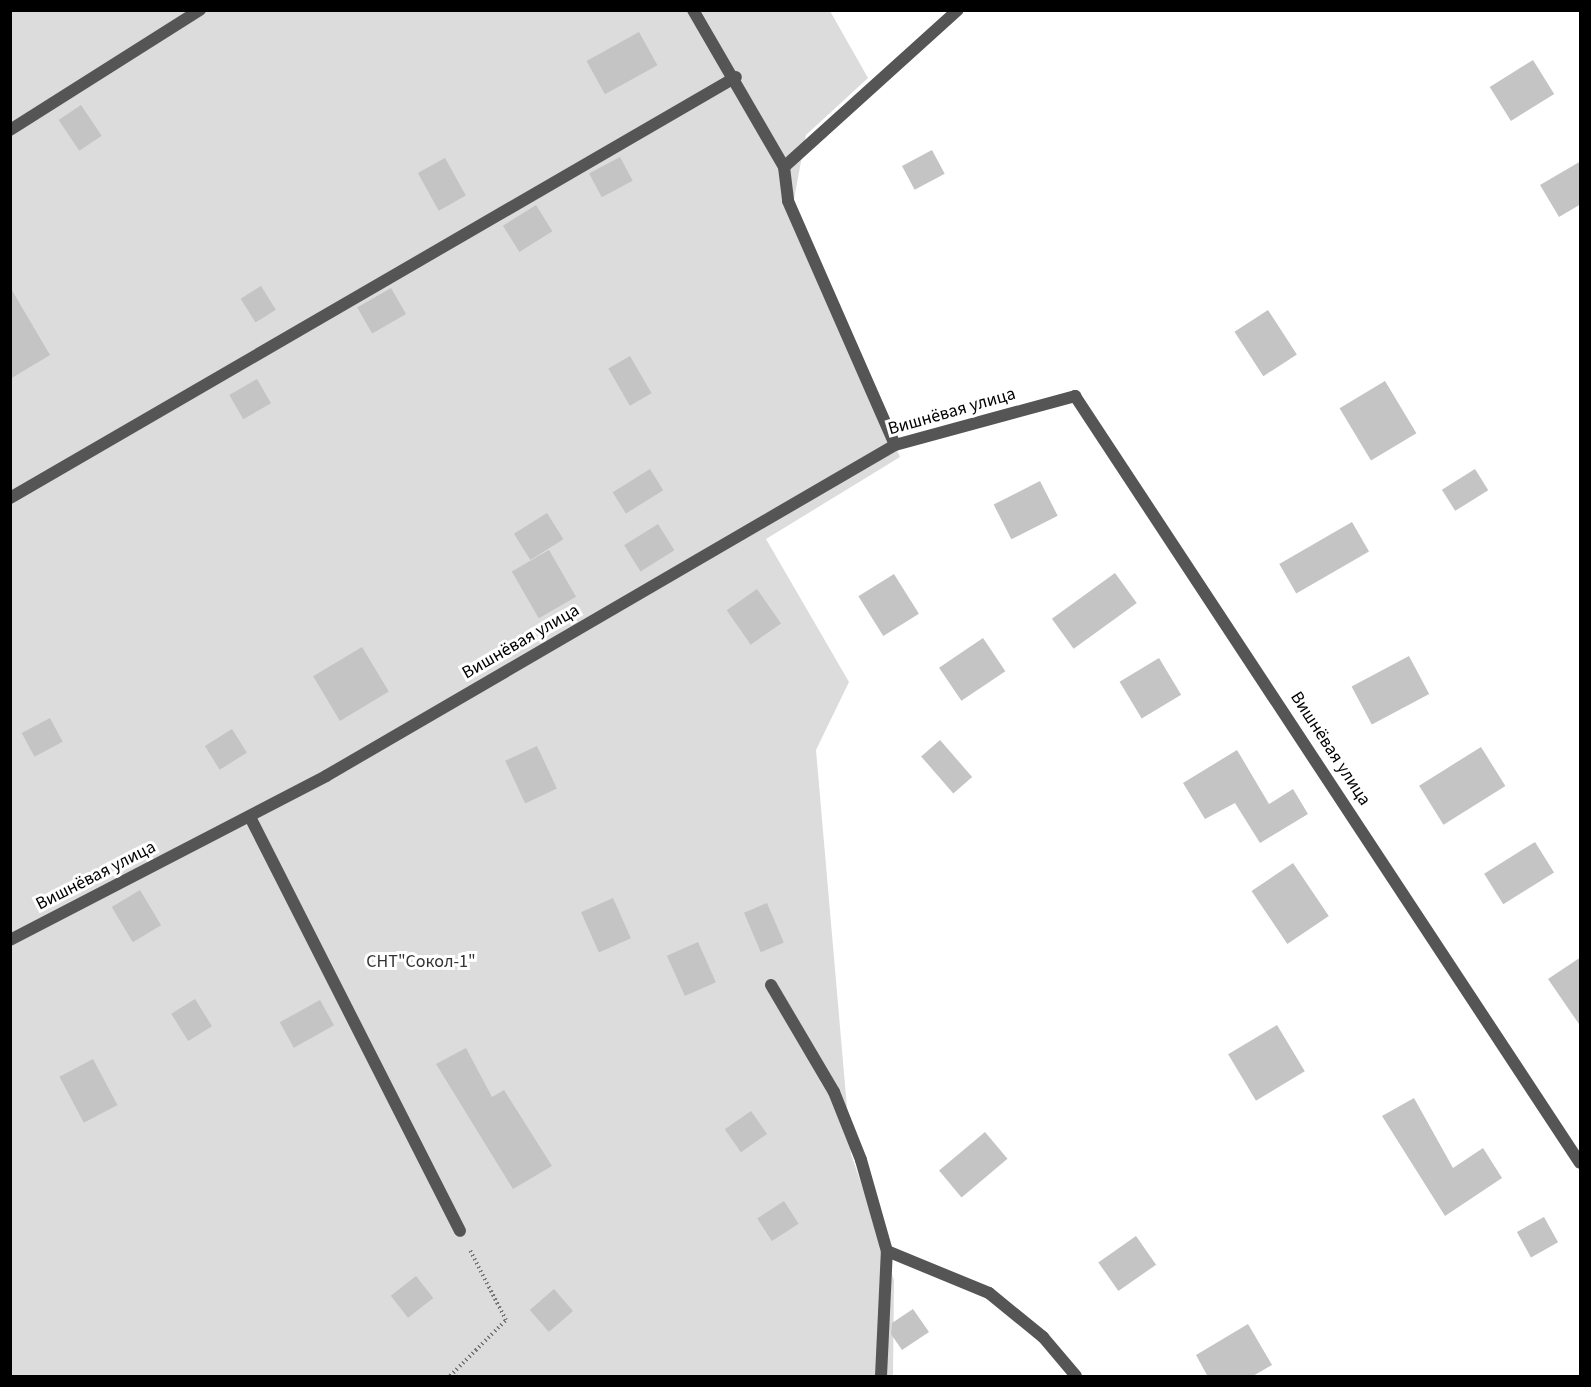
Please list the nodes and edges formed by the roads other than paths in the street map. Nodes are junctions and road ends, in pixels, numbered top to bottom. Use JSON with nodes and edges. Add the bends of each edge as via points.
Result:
{"nodes":[{"id":1,"x":200,"y":10,"type":"edge"},
{"id":2,"x":693,"y":10,"type":"edge"},
{"id":3,"x":958,"y":10,"type":"edge"},
{"id":4,"x":736,"y":77,"type":"junction"},
{"id":5,"x":10,"y":130,"type":"edge"},
{"id":6,"x":784,"y":166,"type":"junction"},
{"id":7,"x":895,"y":445,"type":"junction"},
{"id":8,"x":10,"y":498,"type":"edge"},
{"id":9,"x":250,"y":817,"type":"junction"},
{"id":10,"x":10,"y":940,"type":"edge"},
{"id":11,"x":771,"y":985,"type":"dead end"},
{"id":12,"x":1581,"y":1163,"type":"edge"},
{"id":13,"x":460,"y":1231,"type":"road end"},
{"id":14,"x":887,"y":1251,"type":"junction"},
{"id":15,"x":881,"y":1377,"type":"edge"},
{"id":16,"x":1076,"y":1377,"type":"edge"}],
"edges":[{"from":1,"to":5,"type":"street"},
{"from":2,"to":4,"type":"street"},
{"from":3,"to":6,"type":"street"},
{"from":4,"to":6,"type":"street"},
{"from":4,"to":8,"type":"street"},
{"from":6,"to":7,"type":"street","via":[[788,201]]},
{"from":7,"to":9,"type":"street","name":"Вишнёвая улица"},
{"from":7,"to":12,"type":"street","name":"Вишнёвая улица","via":[[1075,396]]},
{"from":9,"to":10,"type":"street","name":"Вишнёвая улица"},
{"from":9,"to":13,"type":"street"},
{"from":11,"to":14,"type":"street","via":[[834,1092],[861,1160]]},
{"from":14,"to":15,"type":"street"},
{"from":14,"to":16,"type":"street","via":[[989,1293],[1043,1336]]}]}
